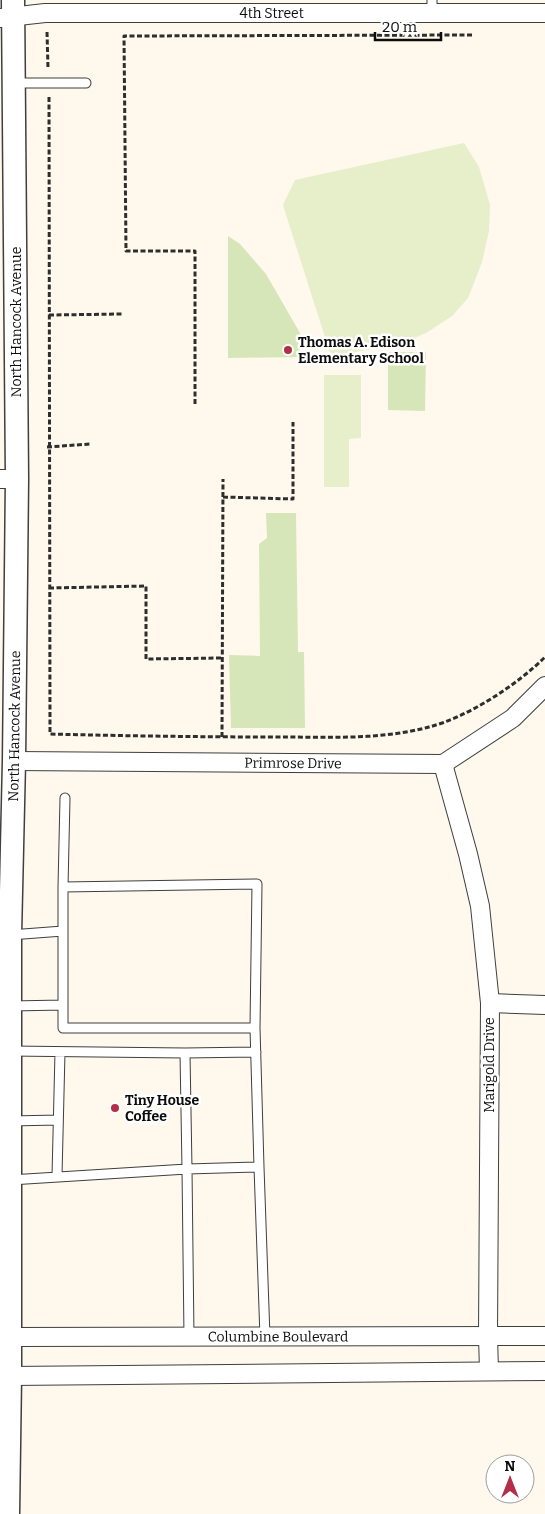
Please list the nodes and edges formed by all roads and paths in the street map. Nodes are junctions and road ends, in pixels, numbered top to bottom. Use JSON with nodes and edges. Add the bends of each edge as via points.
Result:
{"nodes":[{"id":1,"x":432,"y":7,"type":"edge"},
{"id":2,"x":9,"y":12,"type":"edge"},
{"id":3,"x":545,"y":13,"type":"edge"},
{"id":4,"x":46,"y":31,"type":"dead end"},
{"id":5,"x":477,"y":35,"type":"dead end"},
{"id":6,"x":49,"y":82,"type":"junction"},
{"id":7,"x":14,"y":83,"type":"junction"},
{"id":8,"x":86,"y":83,"type":"dead end"},
{"id":9,"x":123,"y":314,"type":"dead end"},
{"id":10,"x":49,"y":315,"type":"junction"},
{"id":11,"x":196,"y":404,"type":"dead end"},
{"id":12,"x":293,"y":422,"type":"dead end"},
{"id":13,"x":90,"y":444,"type":"dead end"},
{"id":14,"x":48,"y":447,"type":"junction"},
{"id":15,"x":8,"y":479,"type":"edge"},
{"id":16,"x":223,"y":479,"type":"dead end"},
{"id":17,"x":223,"y":497,"type":"junction"},
{"id":18,"x":49,"y":588,"type":"junction"},
{"id":19,"x":545,"y":657,"type":"edge"},
{"id":20,"x":223,"y":658,"type":"junction"},
{"id":21,"x":545,"y":686,"type":"edge"},
{"id":22,"x":222,"y":738,"type":"junction"},
{"id":23,"x":14,"y":761,"type":"junction"},
{"id":24,"x":443,"y":764,"type":"junction"},
{"id":25,"x":65,"y":798,"type":"dead end"},
{"id":26,"x":63,"y":887,"type":"junction"},
{"id":27,"x":62,"y":931,"type":"junction"},
{"id":28,"x":5,"y":935,"type":"edge"},
{"id":29,"x":490,"y":1004,"type":"junction"},
{"id":30,"x":63,"y":1005,"type":"junction"},
{"id":31,"x":545,"y":1005,"type":"edge"},
{"id":32,"x":10,"y":1006,"type":"junction"},
{"id":33,"x":255,"y":1028,"type":"junction"},
{"id":34,"x":10,"y":1051,"type":"junction"},
{"id":35,"x":60,"y":1052,"type":"junction"},
{"id":36,"x":256,"y":1052,"type":"junction"},
{"id":37,"x":185,"y":1053,"type":"junction"},
{"id":38,"x":58,"y":1120,"type":"junction"},
{"id":39,"x":10,"y":1121,"type":"junction"},
{"id":40,"x":259,"y":1167,"type":"junction"},
{"id":41,"x":187,"y":1169,"type":"junction"},
{"id":42,"x":57,"y":1176,"type":"junction"},
{"id":43,"x":10,"y":1180,"type":"junction"},
{"id":44,"x":189,"y":1336,"type":"junction"},
{"id":45,"x":265,"y":1336,"type":"junction"},
{"id":46,"x":488,"y":1336,"type":"junction"},
{"id":47,"x":545,"y":1336,"type":"edge"},
{"id":48,"x":10,"y":1337,"type":"junction"},
{"id":49,"x":7,"y":1370,"type":"edge"},
{"id":50,"x":545,"y":1370,"type":"edge"},
{"id":51,"x":489,"y":1371,"type":"junction"},
{"id":52,"x":8,"y":1514,"type":"edge"}],
"edges":[{"from":1,"to":2,"type":"street","name":"4th Street"},
{"from":1,"to":3,"type":"street","name":"4th Street"},
{"from":2,"to":7,"type":"street","name":"North Hancock Avenue"},
{"from":4,"to":6,"type":"path"},
{"from":5,"to":11,"type":"path","via":[[124,36],[126,251],[195,251]]},
{"from":6,"to":7,"type":"lane"},
{"from":6,"to":8,"type":"lane"},
{"from":6,"to":10,"type":"path"},
{"from":7,"to":15,"type":"street","name":"North Hancock Avenue"},
{"from":9,"to":10,"type":"path"},
{"from":10,"to":14,"type":"path"},
{"from":12,"to":17,"type":"path","via":[[292,498]]},
{"from":13,"to":14,"type":"path"},
{"from":14,"to":18,"type":"path"},
{"from":15,"to":23,"type":"street","name":"North Hancock Avenue"},
{"from":16,"to":17,"type":"path"},
{"from":17,"to":20,"type":"path"},
{"from":18,"to":20,"type":"path","via":[[146,586],[146,659]]},
{"from":18,"to":22,"type":"path","via":[[50,734]]},
{"from":19,"to":22,"type":"path","via":[[503,692],[430,727],[348,738]]},
{"from":20,"to":22,"type":"path"},
{"from":21,"to":24,"type":"street","via":[[512,718]]},
{"from":23,"to":24,"type":"street","name":"Primrose Drive"},
{"from":23,"to":28,"type":"street","name":"North Hancock Avenue"},
{"from":24,"to":29,"type":"street","name":"Marigold Drive","via":[[480,906]]},
{"from":25,"to":26,"type":"lane"},
{"from":26,"to":27,"type":"lane"},
{"from":26,"to":33,"type":"lane","via":[[257,884]]},
{"from":27,"to":28,"type":"lane"},
{"from":27,"to":30,"type":"lane"},
{"from":28,"to":32,"type":"street","name":"North Hancock Avenue"},
{"from":29,"to":31,"type":"street"},
{"from":29,"to":46,"type":"street","name":"Marigold Drive"},
{"from":30,"to":32,"type":"lane"},
{"from":30,"to":33,"type":"lane","via":[[63,1028]]},
{"from":32,"to":34,"type":"street","name":"North Hancock Avenue"},
{"from":33,"to":36,"type":"lane"},
{"from":34,"to":35,"type":"lane"},
{"from":34,"to":39,"type":"street","name":"North Hancock Avenue"},
{"from":35,"to":37,"type":"lane"},
{"from":35,"to":38,"type":"lane"},
{"from":36,"to":37,"type":"lane"},
{"from":36,"to":40,"type":"lane"},
{"from":37,"to":41,"type":"lane"},
{"from":38,"to":39,"type":"lane"},
{"from":38,"to":42,"type":"lane"},
{"from":39,"to":43,"type":"street","name":"North Hancock Avenue"},
{"from":40,"to":41,"type":"lane"},
{"from":40,"to":45,"type":"lane"},
{"from":41,"to":42,"type":"lane"},
{"from":41,"to":44,"type":"lane"},
{"from":42,"to":43,"type":"lane"},
{"from":43,"to":48,"type":"street","name":"North Hancock Avenue"},
{"from":44,"to":45,"type":"street","name":"Columbine Boulevard"},
{"from":44,"to":48,"type":"street","name":"Columbine Boulevard"},
{"from":45,"to":46,"type":"street","name":"Columbine Boulevard"},
{"from":46,"to":47,"type":"street","name":"Columbine Boulevard"},
{"from":46,"to":51,"type":"street","name":"Marigold Drive"},
{"from":48,"to":49,"type":"street","name":"North Hancock Avenue"},
{"from":49,"to":51,"type":"street"},
{"from":49,"to":52,"type":"street","name":"North Hancock Avenue"},
{"from":50,"to":51,"type":"street"}]}
